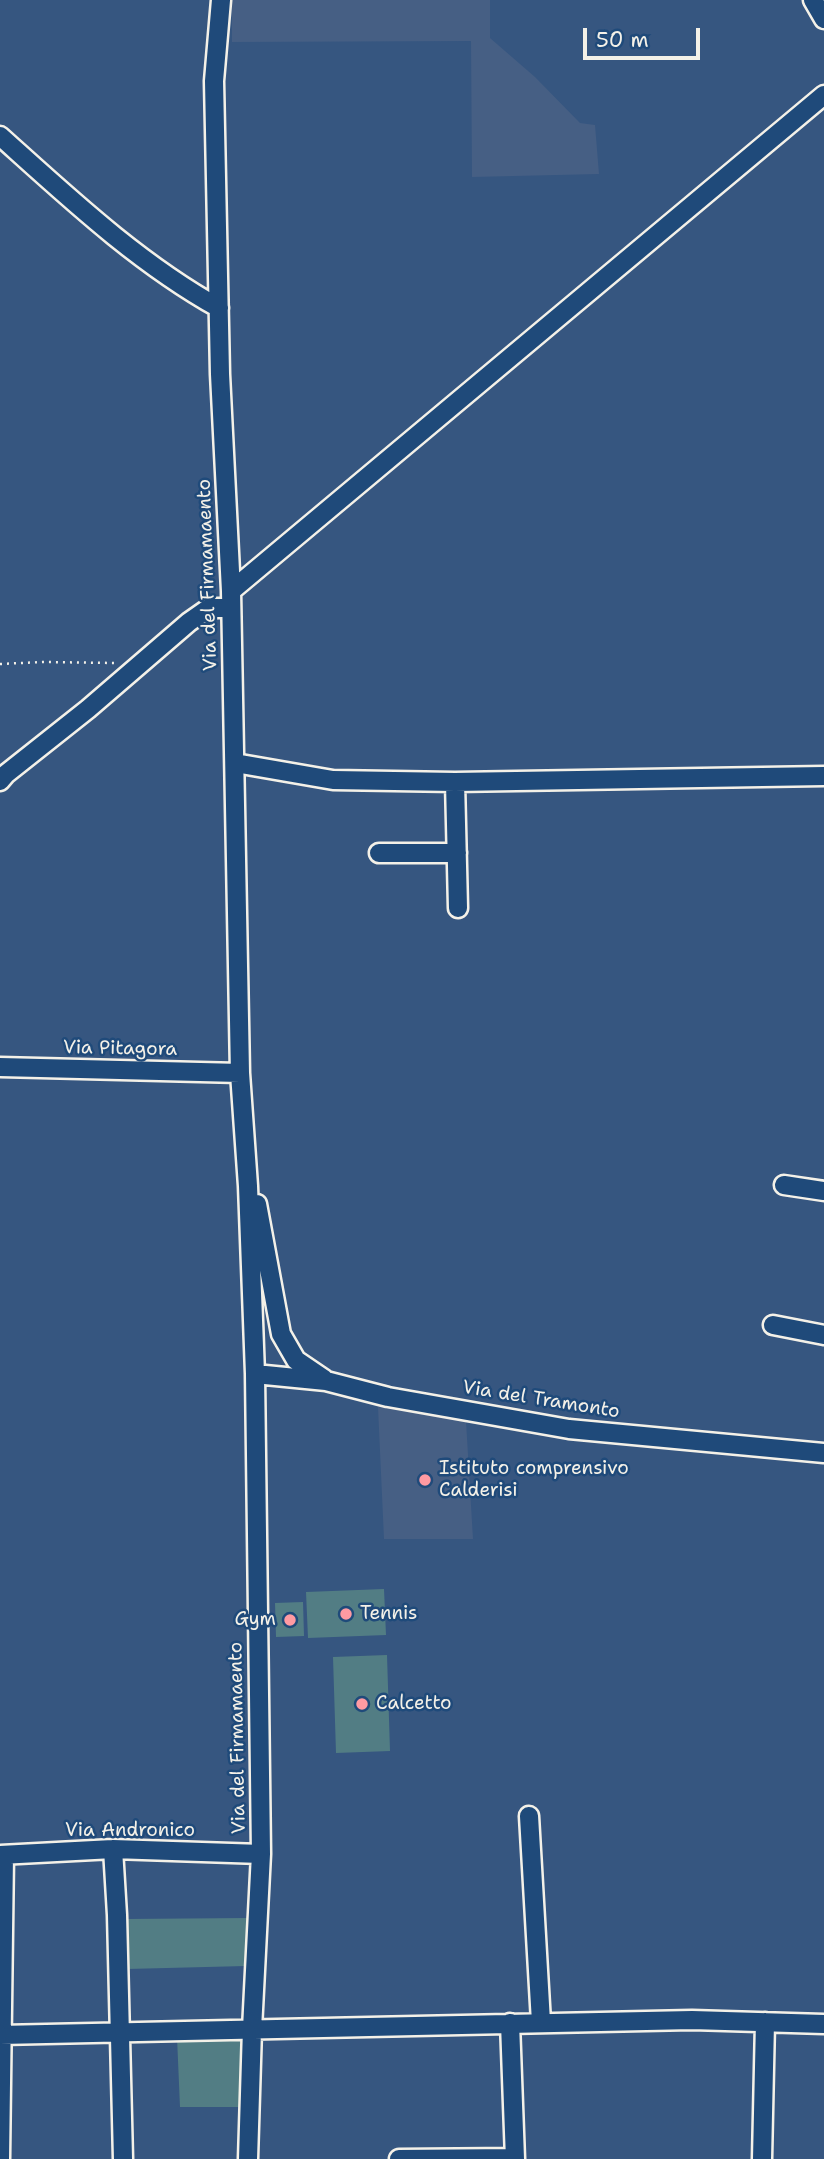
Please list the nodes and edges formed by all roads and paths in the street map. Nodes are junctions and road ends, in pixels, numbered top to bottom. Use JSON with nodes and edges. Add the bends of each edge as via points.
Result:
{"nodes":[{"id":1,"x":221,"y":0,"type":"edge"},
{"id":2,"x":813,"y":0,"type":"edge"},
{"id":3,"x":824,"y":19,"type":"edge"},
{"id":4,"x":824,"y":95,"type":"edge"},
{"id":5,"x":0,"y":136,"type":"edge"},
{"id":6,"x":219,"y":309,"type":"junction"},
{"id":7,"x":231,"y":600,"type":"junction"},
{"id":8,"x":0,"y":664,"type":"edge"},
{"id":9,"x":137,"y":667,"type":"junction"},
{"id":10,"x":235,"y":763,"type":"junction"},
{"id":11,"x":824,"y":776,"type":"edge"},
{"id":12,"x":0,"y":781,"type":"edge"},
{"id":13,"x":455,"y":782,"type":"junction"},
{"id":14,"x":379,"y":853,"type":"dead end"},
{"id":15,"x":457,"y":853,"type":"junction"},
{"id":16,"x":458,"y":908,"type":"dead end"},
{"id":17,"x":0,"y":1067,"type":"edge"},
{"id":18,"x":240,"y":1073,"type":"junction"},
{"id":19,"x":246,"y":1148,"type":"junction"},
{"id":20,"x":784,"y":1185,"type":"dead end"},
{"id":21,"x":824,"y":1191,"type":"edge"},
{"id":22,"x":773,"y":1325,"type":"dead end"},
{"id":23,"x":824,"y":1335,"type":"edge"},
{"id":24,"x":255,"y":1374,"type":"junction"},
{"id":25,"x":326,"y":1381,"type":"junction"},
{"id":26,"x":824,"y":1453,"type":"edge"},
{"id":27,"x":529,"y":1816,"type":"dead end"},
{"id":28,"x":113,"y":1849,"type":"junction"},
{"id":29,"x":261,"y":1854,"type":"junction"},
{"id":30,"x":2,"y":1855,"type":"edge"},
{"id":31,"x":541,"y":2022,"type":"junction"},
{"id":32,"x":765,"y":2022,"type":"junction"},
{"id":33,"x":510,"y":2023,"type":"junction"},
{"id":34,"x":824,"y":2024,"type":"edge"},
{"id":35,"x":252,"y":2029,"type":"junction"},
{"id":36,"x":120,"y":2033,"type":"junction"},
{"id":37,"x":0,"y":2035,"type":"edge"},
{"id":38,"x":515,"y":2158,"type":"edge"},
{"id":39,"x":0,"y":2159,"type":"edge"},
{"id":40,"x":123,"y":2159,"type":"edge"},
{"id":41,"x":248,"y":2159,"type":"edge"},
{"id":42,"x":399,"y":2159,"type":"edge"},
{"id":43,"x":762,"y":2159,"type":"edge"}],
"edges":[{"from":1,"to":6,"type":"street","name":"Via del Firmamaento","via":[[214,81]]},
{"from":2,"to":3,"type":"street"},
{"from":4,"to":7,"type":"street"},
{"from":5,"to":6,"type":"street","via":[[97,223]]},
{"from":6,"to":7,"type":"street","name":"Via del Firmamaento"},
{"from":7,"to":9,"type":"street","via":[[189,622]]},
{"from":7,"to":10,"type":"street","name":"Via del Firmamaento"},
{"from":8,"to":9,"type":"path","via":[[129,663]]},
{"from":9,"to":12,"type":"street"},
{"from":10,"to":13,"type":"street","via":[[333,780]]},
{"from":10,"to":18,"type":"street","name":"Via del Firmamaento"},
{"from":11,"to":13,"type":"street"},
{"from":13,"to":15,"type":"street"},
{"from":14,"to":15,"type":"street"},
{"from":15,"to":16,"type":"street"},
{"from":17,"to":18,"type":"street","name":"Via Pitagora"},
{"from":18,"to":19,"type":"street","name":"Via del Firmamaento"},
{"from":19,"to":24,"type":"street","name":"Via del Firmamaento"},
{"from":19,"to":25,"type":"street","name":"Via del Firmamaento","via":[[281,1334],[296,1360]]},
{"from":20,"to":21,"type":"street"},
{"from":22,"to":23,"type":"street"},
{"from":24,"to":25,"type":"street","name":"Via del Tramonto"},
{"from":24,"to":29,"type":"street","name":"Via del Firmamaento"},
{"from":25,"to":26,"type":"street","name":"Via del Tramonto","via":[[388,1397],[569,1429]]},
{"from":27,"to":31,"type":"street"},
{"from":28,"to":29,"type":"street","name":"Via Andronico"},
{"from":28,"to":30,"type":"street","name":"Via Andronico"},
{"from":28,"to":36,"type":"street"},
{"from":29,"to":35,"type":"street","name":"Via del Firmamaento"},
{"from":30,"to":37,"type":"street"},
{"from":31,"to":32,"type":"street"},
{"from":31,"to":33,"type":"street"},
{"from":32,"to":34,"type":"street"},
{"from":32,"to":43,"type":"street"},
{"from":33,"to":35,"type":"street"},
{"from":33,"to":38,"type":"street"},
{"from":35,"to":36,"type":"street"},
{"from":35,"to":41,"type":"street","name":"Via del Firmamaento"},
{"from":36,"to":37,"type":"street"},
{"from":36,"to":40,"type":"street"},
{"from":37,"to":39,"type":"street"},
{"from":38,"to":42,"type":"street"}]}
